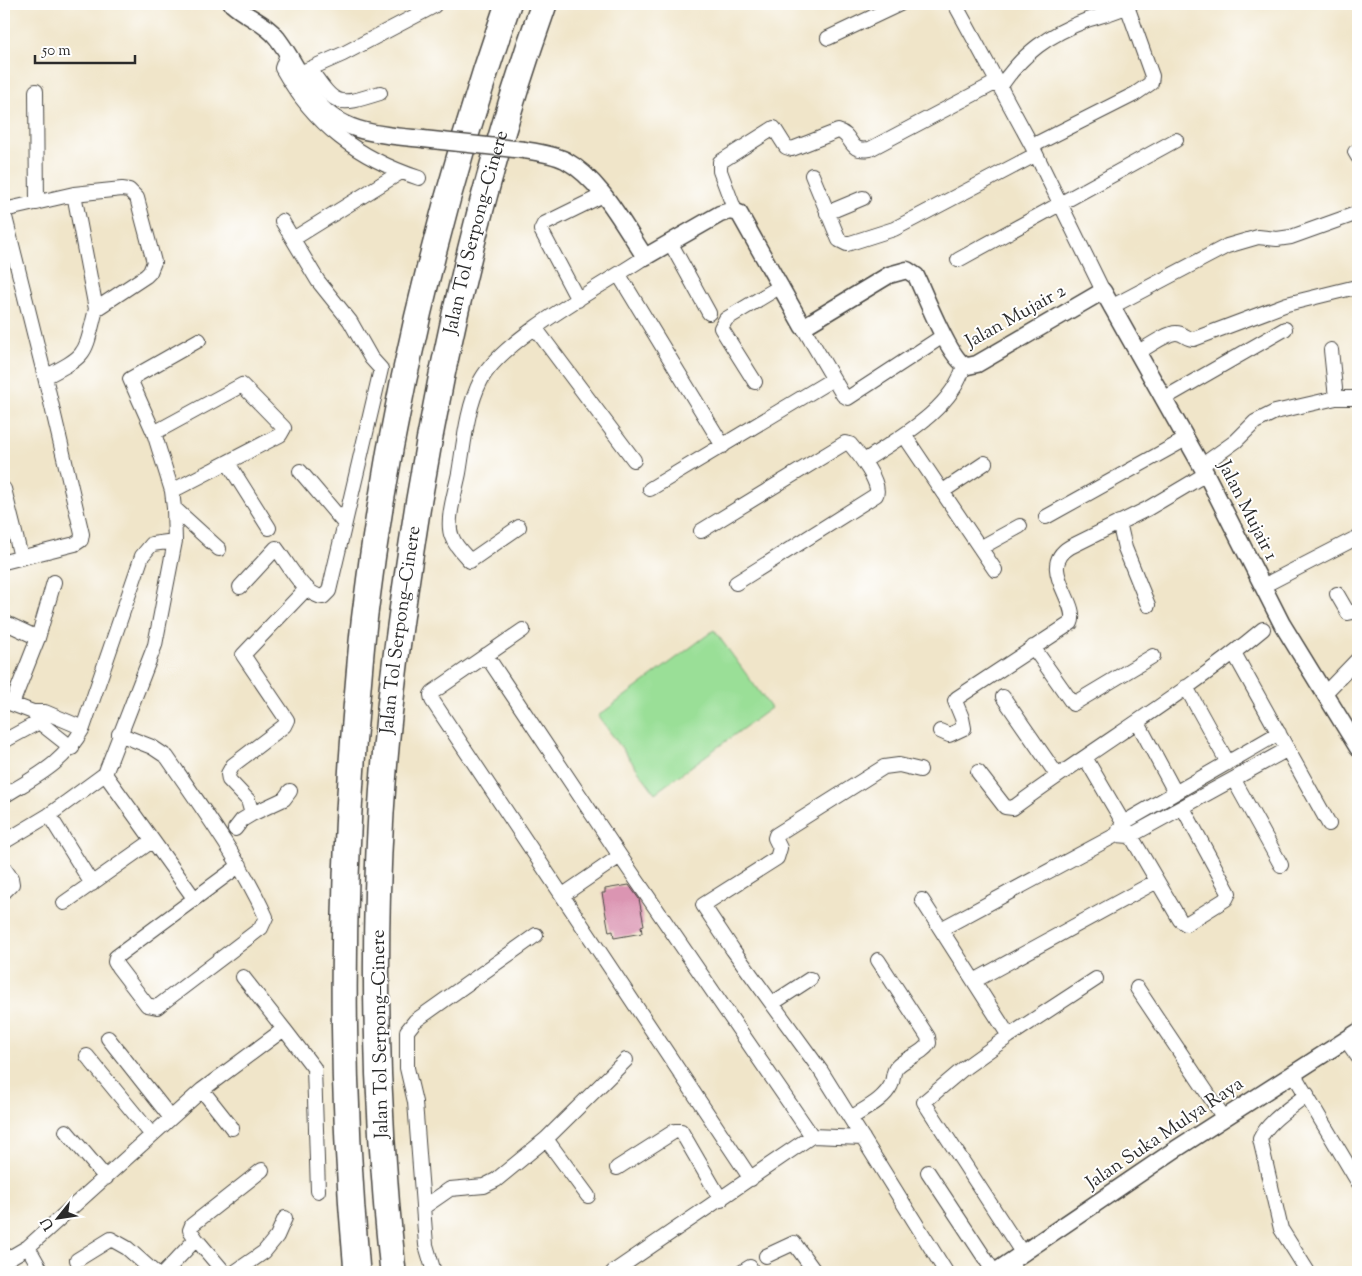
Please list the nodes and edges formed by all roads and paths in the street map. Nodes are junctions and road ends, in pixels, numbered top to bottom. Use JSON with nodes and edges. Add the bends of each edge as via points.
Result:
{"nodes":[{"id":1,"x":232,"y":4,"type":"edge"},
{"id":2,"x":508,"y":4,"type":"edge"},
{"id":3,"x":544,"y":4,"type":"edge"},
{"id":4,"x":900,"y":4,"type":"edge"},
{"id":5,"x":955,"y":4,"type":"edge"},
{"id":6,"x":1129,"y":5,"type":"edge"},
{"id":7,"x":434,"y":6,"type":"dead end"},
{"id":8,"x":828,"y":38,"type":"dead end"},
{"id":9,"x":287,"y":54,"type":"junction"},
{"id":10,"x":305,"y":71,"type":"junction"},
{"id":11,"x":998,"y":84,"type":"junction"},
{"id":12,"x":36,"y":91,"type":"dead end"},
{"id":13,"x":380,"y":94,"type":"dead end"},
{"id":14,"x":1176,"y":140,"type":"dead end"},
{"id":15,"x":1034,"y":151,"type":"junction"},
{"id":16,"x":401,"y":172,"type":"junction"},
{"id":17,"x":812,"y":175,"type":"dead end"},
{"id":18,"x":419,"y":178,"type":"dead end"},
{"id":19,"x":74,"y":194,"type":"junction"},
{"id":20,"x":603,"y":195,"type":"junction"},
{"id":21,"x":863,"y":198,"type":"dead end"},
{"id":22,"x":36,"y":203,"type":"junction"},
{"id":23,"x":1059,"y":205,"type":"junction"},
{"id":24,"x":4,"y":211,"type":"edge"},
{"id":25,"x":735,"y":212,"type":"junction"},
{"id":26,"x":827,"y":213,"type":"junction"},
{"id":27,"x":1358,"y":213,"type":"edge"},
{"id":28,"x":282,"y":221,"type":"dead end"},
{"id":29,"x":293,"y":239,"type":"junction"},
{"id":30,"x":670,"y":242,"type":"junction"},
{"id":31,"x":645,"y":257,"type":"junction"},
{"id":32,"x":958,"y":260,"type":"dead end"},
{"id":33,"x":619,"y":275,"type":"junction"},
{"id":34,"x":781,"y":286,"type":"junction"},
{"id":35,"x":1358,"y":290,"type":"edge"},
{"id":36,"x":1103,"y":291,"type":"junction"},
{"id":37,"x":578,"y":300,"type":"junction"},
{"id":38,"x":1111,"y":307,"type":"junction"},
{"id":39,"x":96,"y":309,"type":"junction"},
{"id":40,"x":709,"y":313,"type":"dead end"},
{"id":41,"x":803,"y":327,"type":"junction"},
{"id":42,"x":536,"y":329,"type":"junction"},
{"id":43,"x":1284,"y":329,"type":"dead end"},
{"id":44,"x":944,"y":336,"type":"junction"},
{"id":45,"x":199,"y":340,"type":"dead end"},
{"id":46,"x":1330,"y":350,"type":"dead end"},
{"id":47,"x":1137,"y":353,"type":"junction"},
{"id":48,"x":964,"y":366,"type":"junction"},
{"id":49,"x":45,"y":377,"type":"junction"},
{"id":50,"x":833,"y":379,"type":"junction"},
{"id":51,"x":754,"y":382,"type":"dead end"},
{"id":52,"x":1336,"y":398,"type":"junction"},
{"id":53,"x":1358,"y":398,"type":"edge"},
{"id":54,"x":1163,"y":399,"type":"junction"},
{"id":55,"x":154,"y":433,"type":"junction"},
{"id":56,"x":904,"y":435,"type":"junction"},
{"id":57,"x":1186,"y":439,"type":"junction"},
{"id":58,"x":723,"y":446,"type":"junction"},
{"id":59,"x":634,"y":460,"type":"dead end"},
{"id":60,"x":864,"y":461,"type":"junction"},
{"id":61,"x":228,"y":463,"type":"junction"},
{"id":62,"x":985,"y":463,"type":"dead end"},
{"id":63,"x":1204,"y":470,"type":"junction"},
{"id":64,"x":300,"y":471,"type":"dead end"},
{"id":65,"x":4,"y":489,"type":"edge"},
{"id":66,"x":650,"y":489,"type":"dead end"},
{"id":67,"x":172,"y":491,"type":"junction"},
{"id":68,"x":943,"y":491,"type":"junction"},
{"id":69,"x":174,"y":508,"type":"junction"},
{"id":70,"x":1046,"y":517,"type":"dead end"},
{"id":71,"x":1120,"y":522,"type":"junction"},
{"id":72,"x":344,"y":523,"type":"junction"},
{"id":73,"x":1020,"y":526,"type":"dead end"},
{"id":74,"x":519,"y":527,"type":"dead end"},
{"id":75,"x":270,"y":528,"type":"dead end"},
{"id":76,"x":701,"y":531,"type":"dead end"},
{"id":77,"x":1358,"y":537,"type":"edge"},
{"id":78,"x":175,"y":541,"type":"junction"},
{"id":79,"x":980,"y":548,"type":"junction"},
{"id":80,"x":219,"y":549,"type":"dead end"},
{"id":81,"x":21,"y":557,"type":"junction"},
{"id":82,"x":4,"y":562,"type":"edge"},
{"id":83,"x":995,"y":570,"type":"dead end"},
{"id":84,"x":54,"y":582,"type":"dead end"},
{"id":85,"x":736,"y":583,"type":"dead end"},
{"id":86,"x":1264,"y":586,"type":"junction"},
{"id":87,"x":240,"y":587,"type":"dead end"},
{"id":88,"x":307,"y":588,"type":"junction"},
{"id":89,"x":1337,"y":594,"type":"dead end"},
{"id":90,"x":1148,"y":605,"type":"dead end"},
{"id":91,"x":1358,"y":611,"type":"edge"},
{"id":92,"x":4,"y":622,"type":"edge"},
{"id":93,"x":1263,"y":629,"type":"dead end"},
{"id":94,"x":523,"y":630,"type":"dead end"},
{"id":95,"x":38,"y":638,"type":"junction"},
{"id":96,"x":1033,"y":647,"type":"junction"},
{"id":97,"x":1234,"y":653,"type":"junction"},
{"id":98,"x":486,"y":655,"type":"junction"},
{"id":99,"x":1153,"y":656,"type":"dead end"},
{"id":100,"x":1358,"y":659,"type":"edge"},
{"id":101,"x":1186,"y":687,"type":"junction"},
{"id":102,"x":1326,"y":692,"type":"junction"},
{"id":103,"x":1003,"y":696,"type":"dead end"},
{"id":104,"x":8,"y":702,"type":"edge"},
{"id":105,"x":39,"y":716,"type":"junction"},
{"id":106,"x":1138,"y":723,"type":"junction"},
{"id":107,"x":83,"y":728,"type":"junction"},
{"id":108,"x":940,"y":731,"type":"dead end"},
{"id":109,"x":1279,"y":733,"type":"junction"},
{"id":110,"x":119,"y":734,"type":"junction"},
{"id":111,"x":4,"y":741,"type":"edge"},
{"id":112,"x":72,"y":748,"type":"junction"},
{"id":113,"x":1358,"y":748,"type":"edge"},
{"id":114,"x":1288,"y":749,"type":"junction"},
{"id":115,"x":1086,"y":759,"type":"junction"},
{"id":116,"x":1228,"y":763,"type":"junction"},
{"id":117,"x":920,"y":770,"type":"dead end"},
{"id":118,"x":978,"y":772,"type":"dead end"},
{"id":119,"x":105,"y":774,"type":"junction"},
{"id":120,"x":1057,"y":775,"type":"junction"},
{"id":121,"x":1234,"y":780,"type":"junction"},
{"id":122,"x":290,"y":791,"type":"dead end"},
{"id":123,"x":1175,"y":792,"type":"junction"},
{"id":124,"x":4,"y":796,"type":"edge"},
{"id":125,"x":1183,"y":808,"type":"junction"},
{"id":126,"x":252,"y":814,"type":"junction"},
{"id":127,"x":49,"y":815,"type":"junction"},
{"id":128,"x":1329,"y":824,"type":"dead end"},
{"id":129,"x":235,"y":829,"type":"dead end"},
{"id":130,"x":1123,"y":831,"type":"junction"},
{"id":131,"x":4,"y":842,"type":"edge"},
{"id":132,"x":152,"y":842,"type":"junction"},
{"id":133,"x":620,"y":856,"type":"junction"},
{"id":134,"x":240,"y":865,"type":"junction"},
{"id":135,"x":1281,"y":865,"type":"dead end"},
{"id":136,"x":4,"y":868,"type":"edge"},
{"id":137,"x":1157,"y":881,"type":"junction"},
{"id":138,"x":92,"y":884,"type":"junction"},
{"id":139,"x":4,"y":892,"type":"edge"},
{"id":140,"x":563,"y":894,"type":"junction"},
{"id":141,"x":194,"y":898,"type":"junction"},
{"id":142,"x":922,"y":900,"type":"dead end"},
{"id":143,"x":64,"y":903,"type":"dead end"},
{"id":144,"x":941,"y":929,"type":"junction"},
{"id":145,"x":536,"y":936,"type":"dead end"},
{"id":146,"x":878,"y":960,"type":"dead end"},
{"id":147,"x":243,"y":977,"type":"dead end"},
{"id":148,"x":1096,"y":978,"type":"dead end"},
{"id":149,"x":810,"y":979,"type":"dead end"},
{"id":150,"x":974,"y":981,"type":"junction"},
{"id":151,"x":1137,"y":988,"type":"dead end"},
{"id":152,"x":773,"y":1003,"type":"junction"},
{"id":153,"x":284,"y":1029,"type":"junction"},
{"id":154,"x":1009,"y":1036,"type":"junction"},
{"id":155,"x":1352,"y":1036,"type":"edge"},
{"id":156,"x":108,"y":1038,"type":"dead end"},
{"id":157,"x":87,"y":1056,"type":"dead end"},
{"id":158,"x":1358,"y":1057,"type":"edge"},
{"id":159,"x":626,"y":1060,"type":"dead end"},
{"id":160,"x":1293,"y":1073,"type":"junction"},
{"id":161,"x":202,"y":1090,"type":"junction"},
{"id":162,"x":1307,"y":1094,"type":"junction"},
{"id":163,"x":171,"y":1118,"type":"junction"},
{"id":164,"x":851,"y":1118,"type":"junction"},
{"id":165,"x":1224,"y":1118,"type":"junction"},
{"id":166,"x":232,"y":1128,"type":"dead end"},
{"id":167,"x":66,"y":1131,"type":"dead end"},
{"id":168,"x":152,"y":1135,"type":"junction"},
{"id":169,"x":812,"y":1136,"type":"junction"},
{"id":170,"x":863,"y":1138,"type":"junction"},
{"id":171,"x":546,"y":1139,"type":"junction"},
{"id":172,"x":617,"y":1168,"type":"dead end"},
{"id":173,"x":262,"y":1170,"type":"dead end"},
{"id":174,"x":928,"y":1172,"type":"dead end"},
{"id":175,"x":106,"y":1178,"type":"junction"},
{"id":176,"x":752,"y":1179,"type":"junction"},
{"id":177,"x":1358,"y":1182,"type":"edge"},
{"id":178,"x":318,"y":1191,"type":"dead end"},
{"id":179,"x":588,"y":1196,"type":"dead end"},
{"id":180,"x":721,"y":1200,"type":"junction"},
{"id":181,"x":424,"y":1207,"type":"junction"},
{"id":182,"x":285,"y":1218,"type":"dead end"},
{"id":183,"x":196,"y":1240,"type":"junction"},
{"id":184,"x":28,"y":1247,"type":"junction"},
{"id":185,"x":766,"y":1256,"type":"dead end"},
{"id":186,"x":77,"y":1260,"type":"dead end"},
{"id":187,"x":4,"y":1261,"type":"edge"},
{"id":188,"x":1016,"y":1263,"type":"edge"},
{"id":189,"x":42,"y":1272,"type":"edge"},
{"id":190,"x":154,"y":1272,"type":"edge"},
{"id":191,"x":165,"y":1272,"type":"edge"},
{"id":192,"x":224,"y":1272,"type":"edge"},
{"id":193,"x":234,"y":1272,"type":"edge"},
{"id":194,"x":357,"y":1272,"type":"edge"},
{"id":195,"x":393,"y":1272,"type":"edge"},
{"id":196,"x":434,"y":1272,"type":"edge"},
{"id":197,"x":613,"y":1272,"type":"edge"},
{"id":198,"x":815,"y":1272,"type":"edge"},
{"id":199,"x":946,"y":1272,"type":"edge"},
{"id":200,"x":995,"y":1272,"type":"edge"},
{"id":201,"x":1308,"y":1272,"type":"edge"}],
"edges":[{"from":1,"to":9,"type":"street","via":[[267,29]]},
{"from":2,"to":194,"type":"highway","name":"Jalan Tol Serpong–Cinere","via":[[441,219],[398,404],[364,614],[348,808],[342,1003],[349,1180]]},
{"from":3,"to":195,"type":"highway","name":"Jalan Tol Serpong–Cinere","via":[[474,231],[433,412],[400,615],[381,814],[377,1001],[383,1180]]},
{"from":4,"to":8,"type":"street"},
{"from":5,"to":11,"type":"street"},
{"from":6,"to":11,"type":"street","via":[[1074,25],[1035,46]]},
{"from":6,"to":15,"type":"street","via":[[1152,76],[1151,83]]},
{"from":7,"to":10,"type":"street"},
{"from":9,"to":10,"type":"street"},
{"from":9,"to":16,"type":"street","via":[[282,68],[307,107],[355,150]]},
{"from":10,"to":13,"type":"street","via":[[334,99],[348,103]]},
{"from":10,"to":20,"type":"street","bridge":true,"via":[[314,98],[343,124],[365,133],[524,150],[564,160]]},
{"from":11,"to":15,"type":"street"},
{"from":11,"to":25,"type":"street","via":[[870,149],[857,149],[846,135],[838,131],[792,149],[786,147],[774,128],[720,162],[720,171]]},
{"from":12,"to":22,"type":"street"},
{"from":14,"to":23,"type":"street"},
{"from":15,"to":23,"type":"street"},
{"from":15,"to":26,"type":"street","via":[[894,229],[850,244],[842,244],[838,240]]},
{"from":16,"to":18,"type":"street"},
{"from":16,"to":29,"type":"street"},
{"from":17,"to":26,"type":"street"},
{"from":19,"to":22,"type":"street"},
{"from":19,"to":39,"type":"street"},
{"from":19,"to":39,"type":"street","via":[[122,189],[134,194],[154,262],[146,276]]},
{"from":20,"to":31,"type":"street"},
{"from":20,"to":37,"type":"street","via":[[544,224],[541,230]]},
{"from":21,"to":26,"type":"street"},
{"from":22,"to":24,"type":"street"},
{"from":23,"to":32,"type":"street"},
{"from":23,"to":36,"type":"street"},
{"from":24,"to":49,"type":"street"},
{"from":25,"to":30,"type":"street","via":[[720,214]]},
{"from":25,"to":34,"type":"street","via":[[742,217]]},
{"from":27,"to":38,"type":"street","via":[[1291,237],[1258,237],[1227,246]]},
{"from":28,"to":29,"type":"street"},
{"from":29,"to":72,"type":"street","via":[[318,281],[350,321],[381,369]]},
{"from":30,"to":31,"type":"street"},
{"from":30,"to":40,"type":"street"},
{"from":31,"to":33,"type":"street"},
{"from":33,"to":37,"type":"street"},
{"from":33,"to":58,"type":"street"},
{"from":34,"to":41,"type":"street"},
{"from":34,"to":51,"type":"street","via":[[721,324]]},
{"from":35,"to":47,"type":"street","via":[[1352,288],[1287,304],[1194,339],[1188,340],[1179,333],[1171,334]]},
{"from":36,"to":38,"type":"street","name":"Jalan Mujair 1"},
{"from":36,"to":48,"type":"street","name":"Jalan Mujair 2","via":[[977,364]]},
{"from":37,"to":42,"type":"street"},
{"from":38,"to":47,"type":"street","name":"Jalan Mujair 1"},
{"from":39,"to":49,"type":"street","via":[[82,356]]},
{"from":41,"to":44,"type":"street","name":"Jalan Mujair 2","via":[[889,275],[907,270],[916,276]]},
{"from":41,"to":50,"type":"street"},
{"from":42,"to":59,"type":"street"},
{"from":42,"to":74,"type":"street","via":[[495,361],[481,380],[466,434],[449,527],[454,541],[470,561]]},
{"from":43,"to":54,"type":"street"},
{"from":44,"to":48,"type":"street","name":"Jalan Mujair 2"},
{"from":44,"to":50,"type":"street","via":[[848,398]]},
{"from":45,"to":55,"type":"street","via":[[130,379]]},
{"from":46,"to":52,"type":"street"},
{"from":47,"to":54,"type":"street","name":"Jalan Mujair 1"},
{"from":48,"to":56,"type":"street","via":[[958,385],[947,400]]},
{"from":49,"to":81,"type":"street","via":[[82,534],[81,540],[75,544]]},
{"from":50,"to":58,"type":"street"},
{"from":52,"to":53,"type":"street"},
{"from":52,"to":63,"type":"street","via":[[1275,412],[1256,422]]},
{"from":54,"to":57,"type":"street","name":"Jalan Mujair 1"},
{"from":55,"to":61,"type":"street","via":[[242,385],[283,425],[284,431]]},
{"from":55,"to":67,"type":"street"},
{"from":56,"to":60,"type":"street"},
{"from":56,"to":68,"type":"street"},
{"from":57,"to":63,"type":"street","name":"Jalan Mujair 1"},
{"from":57,"to":70,"type":"street"},
{"from":58,"to":66,"type":"street"},
{"from":60,"to":76,"type":"street","via":[[850,444],[845,444]]},
{"from":60,"to":85,"type":"street","via":[[878,488],[876,495]]},
{"from":61,"to":67,"type":"street"},
{"from":61,"to":75,"type":"street"},
{"from":62,"to":68,"type":"street"},
{"from":63,"to":71,"type":"street"},
{"from":63,"to":86,"type":"street","name":"Jalan Mujair 1"},
{"from":64,"to":72,"type":"street"},
{"from":65,"to":81,"type":"street"},
{"from":67,"to":69,"type":"street"},
{"from":68,"to":79,"type":"street"},
{"from":69,"to":78,"type":"street"},
{"from":69,"to":80,"type":"street"},
{"from":71,"to":90,"type":"street","via":[[1125,548]]},
{"from":71,"to":96,"type":"street","via":[[1060,554],[1058,569],[1072,618],[1070,623]]},
{"from":72,"to":88,"type":"street","via":[[329,591],[323,597]]},
{"from":73,"to":79,"type":"street"},
{"from":77,"to":86,"type":"street"},
{"from":78,"to":107,"type":"street","via":[[152,544],[142,556]]},
{"from":78,"to":110,"type":"street","via":[[156,645]]},
{"from":79,"to":83,"type":"street"},
{"from":81,"to":82,"type":"street"},
{"from":84,"to":95,"type":"street"},
{"from":86,"to":102,"type":"street","name":"Jalan Mujair 1","via":[[1282,624]]},
{"from":87,"to":88,"type":"street","via":[[276,548]]},
{"from":88,"to":126,"type":"street","via":[[243,655],[287,720],[284,726],[233,765],[228,774],[248,800]]},
{"from":89,"to":91,"type":"street","via":[[1348,614]]},
{"from":92,"to":95,"type":"street"},
{"from":93,"to":97,"type":"street"},
{"from":94,"to":98,"type":"street"},
{"from":95,"to":104,"type":"street"},
{"from":96,"to":99,"type":"street","via":[[1074,704]]},
{"from":96,"to":108,"type":"street","via":[[957,698],[955,701],[964,728],[949,735]]},
{"from":97,"to":101,"type":"street"},
{"from":97,"to":109,"type":"street"},
{"from":98,"to":133,"type":"street"},
{"from":98,"to":140,"type":"street","via":[[433,692],[432,700]]},
{"from":100,"to":102,"type":"street"},
{"from":101,"to":106,"type":"street"},
{"from":101,"to":116,"type":"street"},
{"from":102,"to":113,"type":"street","name":"Jalan Mujair 1"},
{"from":103,"to":120,"type":"street"},
{"from":104,"to":105,"type":"street"},
{"from":105,"to":107,"type":"street"},
{"from":105,"to":111,"type":"street"},
{"from":105,"to":112,"type":"street"},
{"from":106,"to":115,"type":"street"},
{"from":106,"to":123,"type":"street"},
{"from":107,"to":112,"type":"street"},
{"from":109,"to":114,"type":"street"},
{"from":109,"to":116,"type":"street"},
{"from":110,"to":119,"type":"street"},
{"from":110,"to":134,"type":"street","via":[[152,747],[167,757]]},
{"from":112,"to":124,"type":"street","via":[[44,772]]},
{"from":114,"to":121,"type":"street"},
{"from":114,"to":128,"type":"street"},
{"from":115,"to":120,"type":"street"},
{"from":115,"to":130,"type":"street"},
{"from":116,"to":123,"type":"street"},
{"from":117,"to":152,"type":"street","via":[[899,765],[884,767],[843,791],[776,835],[780,848],[777,858],[703,904]]},
{"from":118,"to":120,"type":"street","via":[[1009,808]]},
{"from":119,"to":127,"type":"street"},
{"from":119,"to":132,"type":"street"},
{"from":121,"to":125,"type":"street"},
{"from":121,"to":135,"type":"street"},
{"from":122,"to":126,"type":"street","via":[[284,799]]},
{"from":123,"to":130,"type":"street"},
{"from":125,"to":130,"type":"street"},
{"from":125,"to":137,"type":"street","via":[[1228,890],[1228,896],[1184,923]]},
{"from":126,"to":129,"type":"street"},
{"from":127,"to":131,"type":"street"},
{"from":127,"to":138,"type":"street"},
{"from":130,"to":137,"type":"street"},
{"from":130,"to":144,"type":"street"},
{"from":132,"to":138,"type":"street"},
{"from":132,"to":141,"type":"street"},
{"from":133,"to":140,"type":"street"},
{"from":133,"to":169,"type":"street"},
{"from":134,"to":141,"type":"street"},
{"from":134,"to":141,"type":"street","via":[[266,917],[265,922],[161,1004],[151,1007],[115,959]]},
{"from":136,"to":139,"type":"street","via":[[12,884]]},
{"from":137,"to":150,"type":"street"},
{"from":138,"to":143,"type":"street"},
{"from":140,"to":176,"type":"street"},
{"from":142,"to":144,"type":"street"},
{"from":144,"to":150,"type":"street"},
{"from":145,"to":181,"type":"street","via":[[415,1021],[407,1031],[407,1068],[415,1102]]},
{"from":146,"to":164,"type":"street","via":[[928,1036],[928,1043],[897,1067],[881,1098]]},
{"from":147,"to":153,"type":"street"},
{"from":148,"to":154,"type":"street"},
{"from":149,"to":152,"type":"street"},
{"from":150,"to":154,"type":"street"},
{"from":151,"to":165,"type":"street"},
{"from":152,"to":164,"type":"street"},
{"from":153,"to":161,"type":"street"},
{"from":153,"to":178,"type":"street","via":[[314,1068]]},
{"from":154,"to":188,"type":"street","via":[[924,1100]]},
{"from":155,"to":158,"type":"street"},
{"from":155,"to":160,"type":"street","name":"Jalan Suka Mulya Raya"},
{"from":156,"to":163,"type":"street"},
{"from":157,"to":168,"type":"street"},
{"from":159,"to":171,"type":"street"},
{"from":160,"to":162,"type":"street"},
{"from":160,"to":165,"type":"street","name":"Jalan Suka Mulya Raya"},
{"from":161,"to":163,"type":"street"},
{"from":161,"to":166,"type":"street"},
{"from":162,"to":177,"type":"street"},
{"from":162,"to":201,"type":"street","via":[[1268,1127],[1260,1139],[1281,1229]]},
{"from":163,"to":168,"type":"street"},
{"from":164,"to":170,"type":"street"},
{"from":165,"to":188,"type":"street","name":"Jalan Suka Mulya Raya"},
{"from":167,"to":175,"type":"street"},
{"from":168,"to":175,"type":"street"},
{"from":169,"to":170,"type":"street"},
{"from":169,"to":176,"type":"street"},
{"from":170,"to":199,"type":"street"},
{"from":171,"to":179,"type":"street"},
{"from":171,"to":181,"type":"street","via":[[490,1184],[450,1189]]},
{"from":172,"to":180,"type":"street","via":[[675,1131],[681,1131]]},
{"from":173,"to":183,"type":"street","via":[[192,1225],[190,1230]]},
{"from":174,"to":200,"type":"street"},
{"from":175,"to":184,"type":"street"},
{"from":176,"to":180,"type":"street"},
{"from":180,"to":197,"type":"street"},
{"from":181,"to":196,"type":"street","via":[[426,1246]]},
{"from":182,"to":193,"type":"street","via":[[277,1236],[264,1252]]},
{"from":183,"to":191,"type":"street"},
{"from":183,"to":192,"type":"street"},
{"from":184,"to":187,"type":"street"},
{"from":184,"to":189,"type":"street"},
{"from":185,"to":198,"type":"street","via":[[794,1242]]},
{"from":186,"to":190,"type":"street","via":[[111,1239]]},
{"from":188,"to":200,"type":"street","name":"Jalan Suka Mulya Raya"}]}
